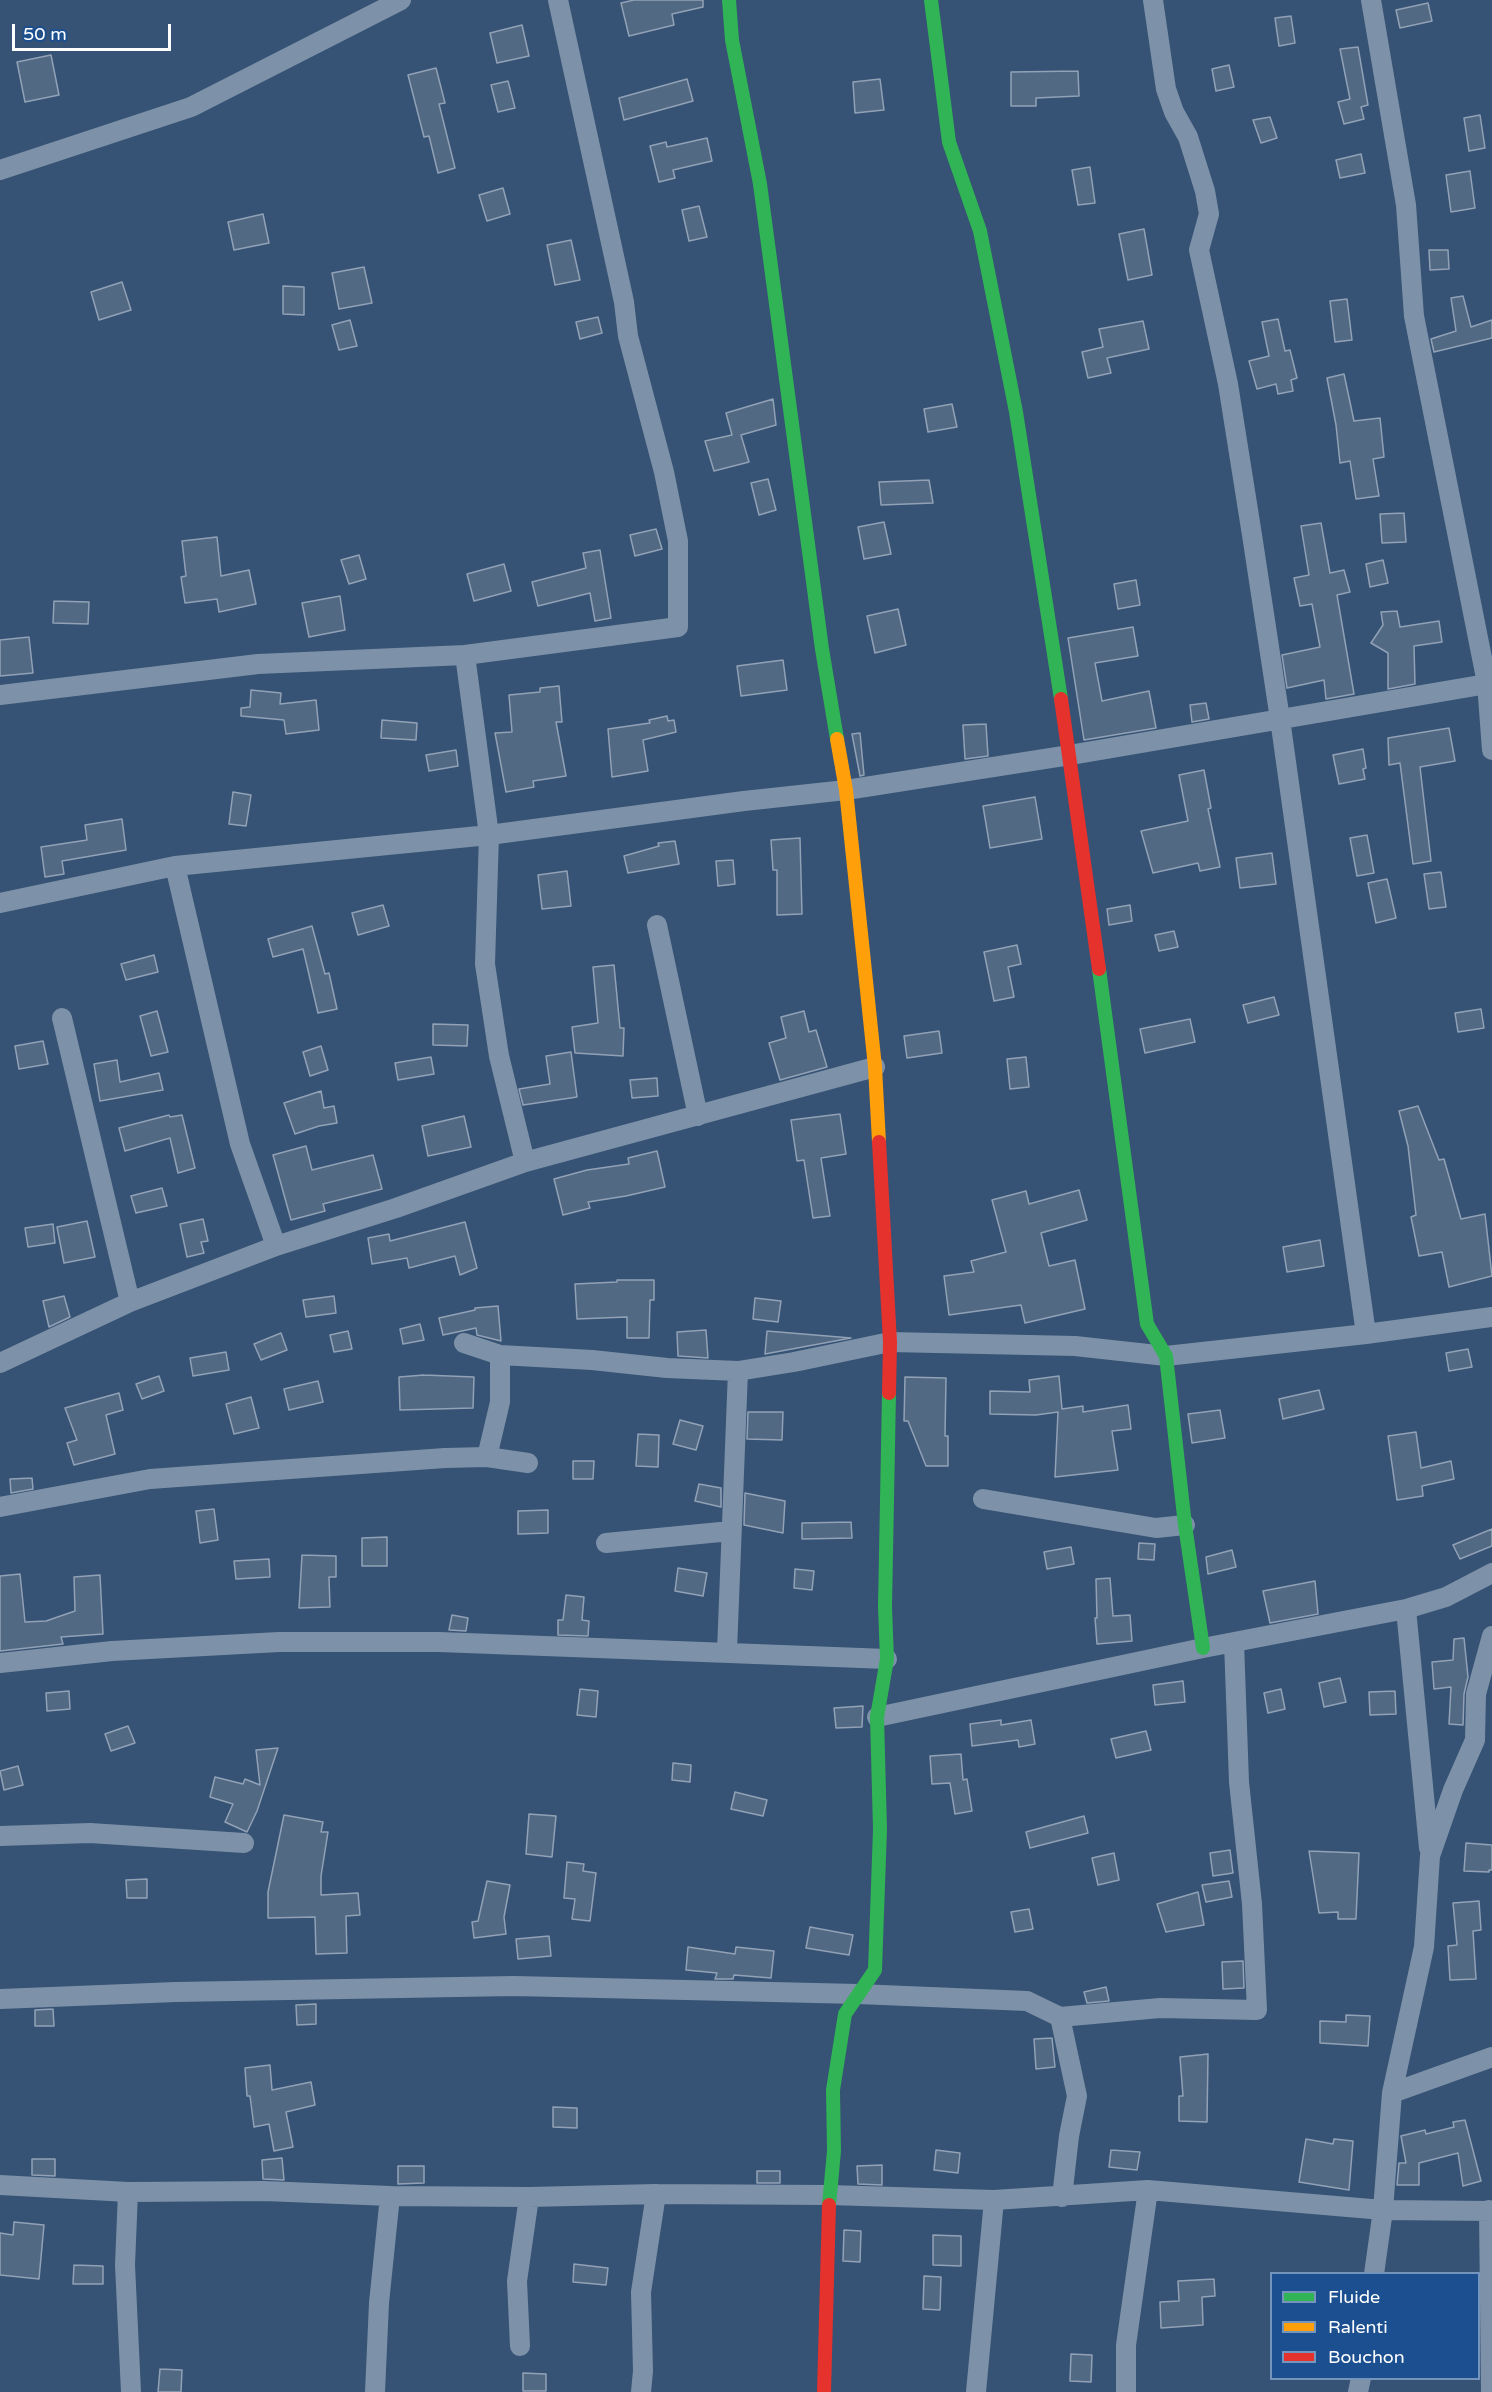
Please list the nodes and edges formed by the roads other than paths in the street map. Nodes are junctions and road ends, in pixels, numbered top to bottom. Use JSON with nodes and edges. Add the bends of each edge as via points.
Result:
{"nodes":[{"id":1,"x":401,"y":0,"type":"edge"},
{"id":2,"x":558,"y":0,"type":"edge"},
{"id":3,"x":729,"y":0,"type":"edge"},
{"id":4,"x":931,"y":0,"type":"edge"},
{"id":5,"x":1153,"y":0,"type":"edge"},
{"id":6,"x":1371,"y":0,"type":"edge"},
{"id":7,"x":0,"y":170,"type":"edge"},
{"id":8,"x":465,"y":654,"type":"junction"},
{"id":9,"x":1490,"y":683,"type":"edge"},
{"id":10,"x":0,"y":695,"type":"edge"},
{"id":11,"x":1280,"y":719,"type":"junction"},
{"id":12,"x":1492,"y":750,"type":"edge"},
{"id":13,"x":1070,"y":755,"type":"junction"},
{"id":14,"x":846,"y":790,"type":"junction"},
{"id":15,"x":489,"y":835,"type":"junction"},
{"id":16,"x":175,"y":866,"type":"junction"},
{"id":17,"x":0,"y":903,"type":"edge"},
{"id":18,"x":657,"y":925,"type":"dead end"},
{"id":19,"x":62,"y":1018,"type":"dead end"},
{"id":20,"x":876,"y":1067,"type":"junction"},
{"id":21,"x":698,"y":1116,"type":"junction"},
{"id":22,"x":525,"y":1162,"type":"junction"},
{"id":23,"x":276,"y":1246,"type":"junction"},
{"id":24,"x":130,"y":1302,"type":"junction"},
{"id":25,"x":1492,"y":1317,"type":"edge"},
{"id":26,"x":1366,"y":1334,"type":"junction"},
{"id":27,"x":890,"y":1342,"type":"junction"},
{"id":28,"x":464,"y":1343,"type":"dead end"},
{"id":29,"x":500,"y":1355,"type":"junction"},
{"id":30,"x":1166,"y":1356,"type":"junction"},
{"id":31,"x":0,"y":1363,"type":"edge"},
{"id":32,"x":738,"y":1371,"type":"junction"},
{"id":33,"x":487,"y":1457,"type":"junction"},
{"id":34,"x":528,"y":1463,"type":"dead end"},
{"id":35,"x":983,"y":1499,"type":"dead end"},
{"id":36,"x":0,"y":1507,"type":"edge"},
{"id":37,"x":1185,"y":1525,"type":"junction"},
{"id":38,"x":731,"y":1531,"type":"junction"},
{"id":39,"x":606,"y":1543,"type":"dead end"},
{"id":40,"x":1492,"y":1573,"type":"edge"},
{"id":41,"x":1406,"y":1609,"type":"junction"},
{"id":42,"x":1492,"y":1636,"type":"edge"},
{"id":43,"x":1234,"y":1642,"type":"junction"},
{"id":44,"x":1203,"y":1648,"type":"junction"},
{"id":45,"x":727,"y":1651,"type":"junction"},
{"id":46,"x":887,"y":1659,"type":"junction"},
{"id":47,"x":0,"y":1663,"type":"edge"},
{"id":48,"x":877,"y":1717,"type":"junction"},
{"id":49,"x":0,"y":1836,"type":"edge"},
{"id":50,"x":244,"y":1843,"type":"dead end"},
{"id":51,"x":1430,"y":1856,"type":"junction"},
{"id":52,"x":858,"y":1994,"type":"junction"},
{"id":53,"x":0,"y":1999,"type":"edge"},
{"id":54,"x":1060,"y":2017,"type":"junction"},
{"id":55,"x":1492,"y":2057,"type":"edge"},
{"id":56,"x":1392,"y":2093,"type":"junction"},
{"id":57,"x":0,"y":2186,"type":"edge"},
{"id":58,"x":1148,"y":2190,"type":"junction"},
{"id":59,"x":128,"y":2192,"type":"junction"},
{"id":60,"x":656,"y":2194,"type":"junction"},
{"id":61,"x":829,"y":2195,"type":"junction"},
{"id":62,"x":390,"y":2196,"type":"junction"},
{"id":63,"x":529,"y":2197,"type":"junction"},
{"id":64,"x":1062,"y":2197,"type":"junction"},
{"id":65,"x":994,"y":2200,"type":"junction"},
{"id":66,"x":1383,"y":2210,"type":"junction"},
{"id":67,"x":1491,"y":2211,"type":"edge"},
{"id":68,"x":1374,"y":2272,"type":"edge"},
{"id":69,"x":520,"y":2346,"type":"dead end"},
{"id":70,"x":131,"y":2392,"type":"edge"},
{"id":71,"x":375,"y":2392,"type":"edge"},
{"id":72,"x":641,"y":2392,"type":"edge"},
{"id":73,"x":824,"y":2392,"type":"edge"},
{"id":74,"x":976,"y":2392,"type":"edge"},
{"id":75,"x":1126,"y":2392,"type":"edge"},
{"id":76,"x":1491,"y":2392,"type":"edge"}],
"edges":[{"from":1,"to":7,"type":"street","via":[[190,107]]},
{"from":2,"to":8,"type":"street","via":[[624,302],[628,336],[678,541],[678,627]]},
{"from":3,"to":14,"type":"street","via":[[732,40],[760,184],[822,649]]},
{"from":4,"to":13,"type":"street","via":[[949,142],[980,231],[1016,412]]},
{"from":5,"to":11,"type":"street","via":[[1166,89],[1188,137],[1205,191],[1209,214],[1198,250],[1228,384]]},
{"from":6,"to":9,"type":"street","via":[[1406,205],[1414,316]]},
{"from":8,"to":10,"type":"street","via":[[258,664]]},
{"from":8,"to":15,"type":"street"},
{"from":9,"to":11,"type":"street"},
{"from":9,"to":12,"type":"street"},
{"from":11,"to":13,"type":"street"},
{"from":11,"to":26,"type":"street"},
{"from":13,"to":14,"type":"street"},
{"from":13,"to":30,"type":"street","via":[[1147,1323]]},
{"from":14,"to":15,"type":"street"},
{"from":14,"to":20,"type":"street"},
{"from":15,"to":16,"type":"street"},
{"from":15,"to":22,"type":"street","via":[[485,964],[499,1056]]},
{"from":16,"to":17,"type":"street"},
{"from":16,"to":23,"type":"street","via":[[240,1144]]},
{"from":18,"to":21,"type":"street"},
{"from":19,"to":24,"type":"street"},
{"from":20,"to":21,"type":"street"},
{"from":20,"to":27,"type":"street"},
{"from":21,"to":22,"type":"street"},
{"from":22,"to":23,"type":"street"},
{"from":23,"to":24,"type":"street"},
{"from":24,"to":31,"type":"street"},
{"from":25,"to":26,"type":"street"},
{"from":26,"to":30,"type":"street"},
{"from":27,"to":30,"type":"street","via":[[1075,1346]]},
{"from":27,"to":32,"type":"street"},
{"from":27,"to":46,"type":"street"},
{"from":28,"to":29,"type":"street"},
{"from":29,"to":32,"type":"street"},
{"from":29,"to":33,"type":"street","via":[[500,1402]]},
{"from":30,"to":37,"type":"street"},
{"from":32,"to":38,"type":"street"},
{"from":33,"to":34,"type":"street"},
{"from":33,"to":36,"type":"street","via":[[150,1479]]},
{"from":35,"to":37,"type":"street","via":[[1156,1528]]},
{"from":37,"to":44,"type":"street"},
{"from":38,"to":39,"type":"street"},
{"from":38,"to":45,"type":"street"},
{"from":40,"to":41,"type":"street","via":[[1446,1597]]},
{"from":41,"to":43,"type":"street"},
{"from":41,"to":51,"type":"street"},
{"from":42,"to":51,"type":"street","via":[[1476,1694],[1475,1740]]},
{"from":43,"to":44,"type":"street"},
{"from":43,"to":54,"type":"street","via":[[1239,1782],[1252,1904],[1257,2010],[1160,2008]]},
{"from":44,"to":48,"type":"street"},
{"from":45,"to":46,"type":"street"},
{"from":45,"to":47,"type":"street","via":[[439,1642],[279,1642],[112,1651]]},
{"from":46,"to":48,"type":"street"},
{"from":48,"to":52,"type":"street","via":[[880,1829],[875,1970]]},
{"from":49,"to":50,"type":"street","via":[[90,1833]]},
{"from":51,"to":56,"type":"street","via":[[1424,1947]]},
{"from":52,"to":53,"type":"street","via":[[514,1986]]},
{"from":52,"to":54,"type":"street","via":[[1027,2001]]},
{"from":52,"to":61,"type":"street","via":[[845,2014],[833,2090],[834,2151]]},
{"from":54,"to":64,"type":"street","via":[[1077,2096]]},
{"from":55,"to":56,"type":"street"},
{"from":56,"to":66,"type":"street"},
{"from":57,"to":59,"type":"street"},
{"from":58,"to":64,"type":"street"},
{"from":58,"to":66,"type":"street"},
{"from":58,"to":75,"type":"street","via":[[1126,2345]]},
{"from":59,"to":62,"type":"street","via":[[264,2191]]},
{"from":59,"to":70,"type":"street","via":[[125,2265]]},
{"from":60,"to":61,"type":"street"},
{"from":60,"to":63,"type":"street"},
{"from":60,"to":72,"type":"street","via":[[640,2292]]},
{"from":61,"to":65,"type":"street"},
{"from":61,"to":73,"type":"street"},
{"from":62,"to":63,"type":"street"},
{"from":62,"to":71,"type":"street"},
{"from":63,"to":69,"type":"street","via":[[517,2281]]},
{"from":64,"to":65,"type":"street"},
{"from":65,"to":74,"type":"street"},
{"from":66,"to":67,"type":"street"},
{"from":66,"to":68,"type":"street"},
{"from":67,"to":76,"type":"street"}]}
